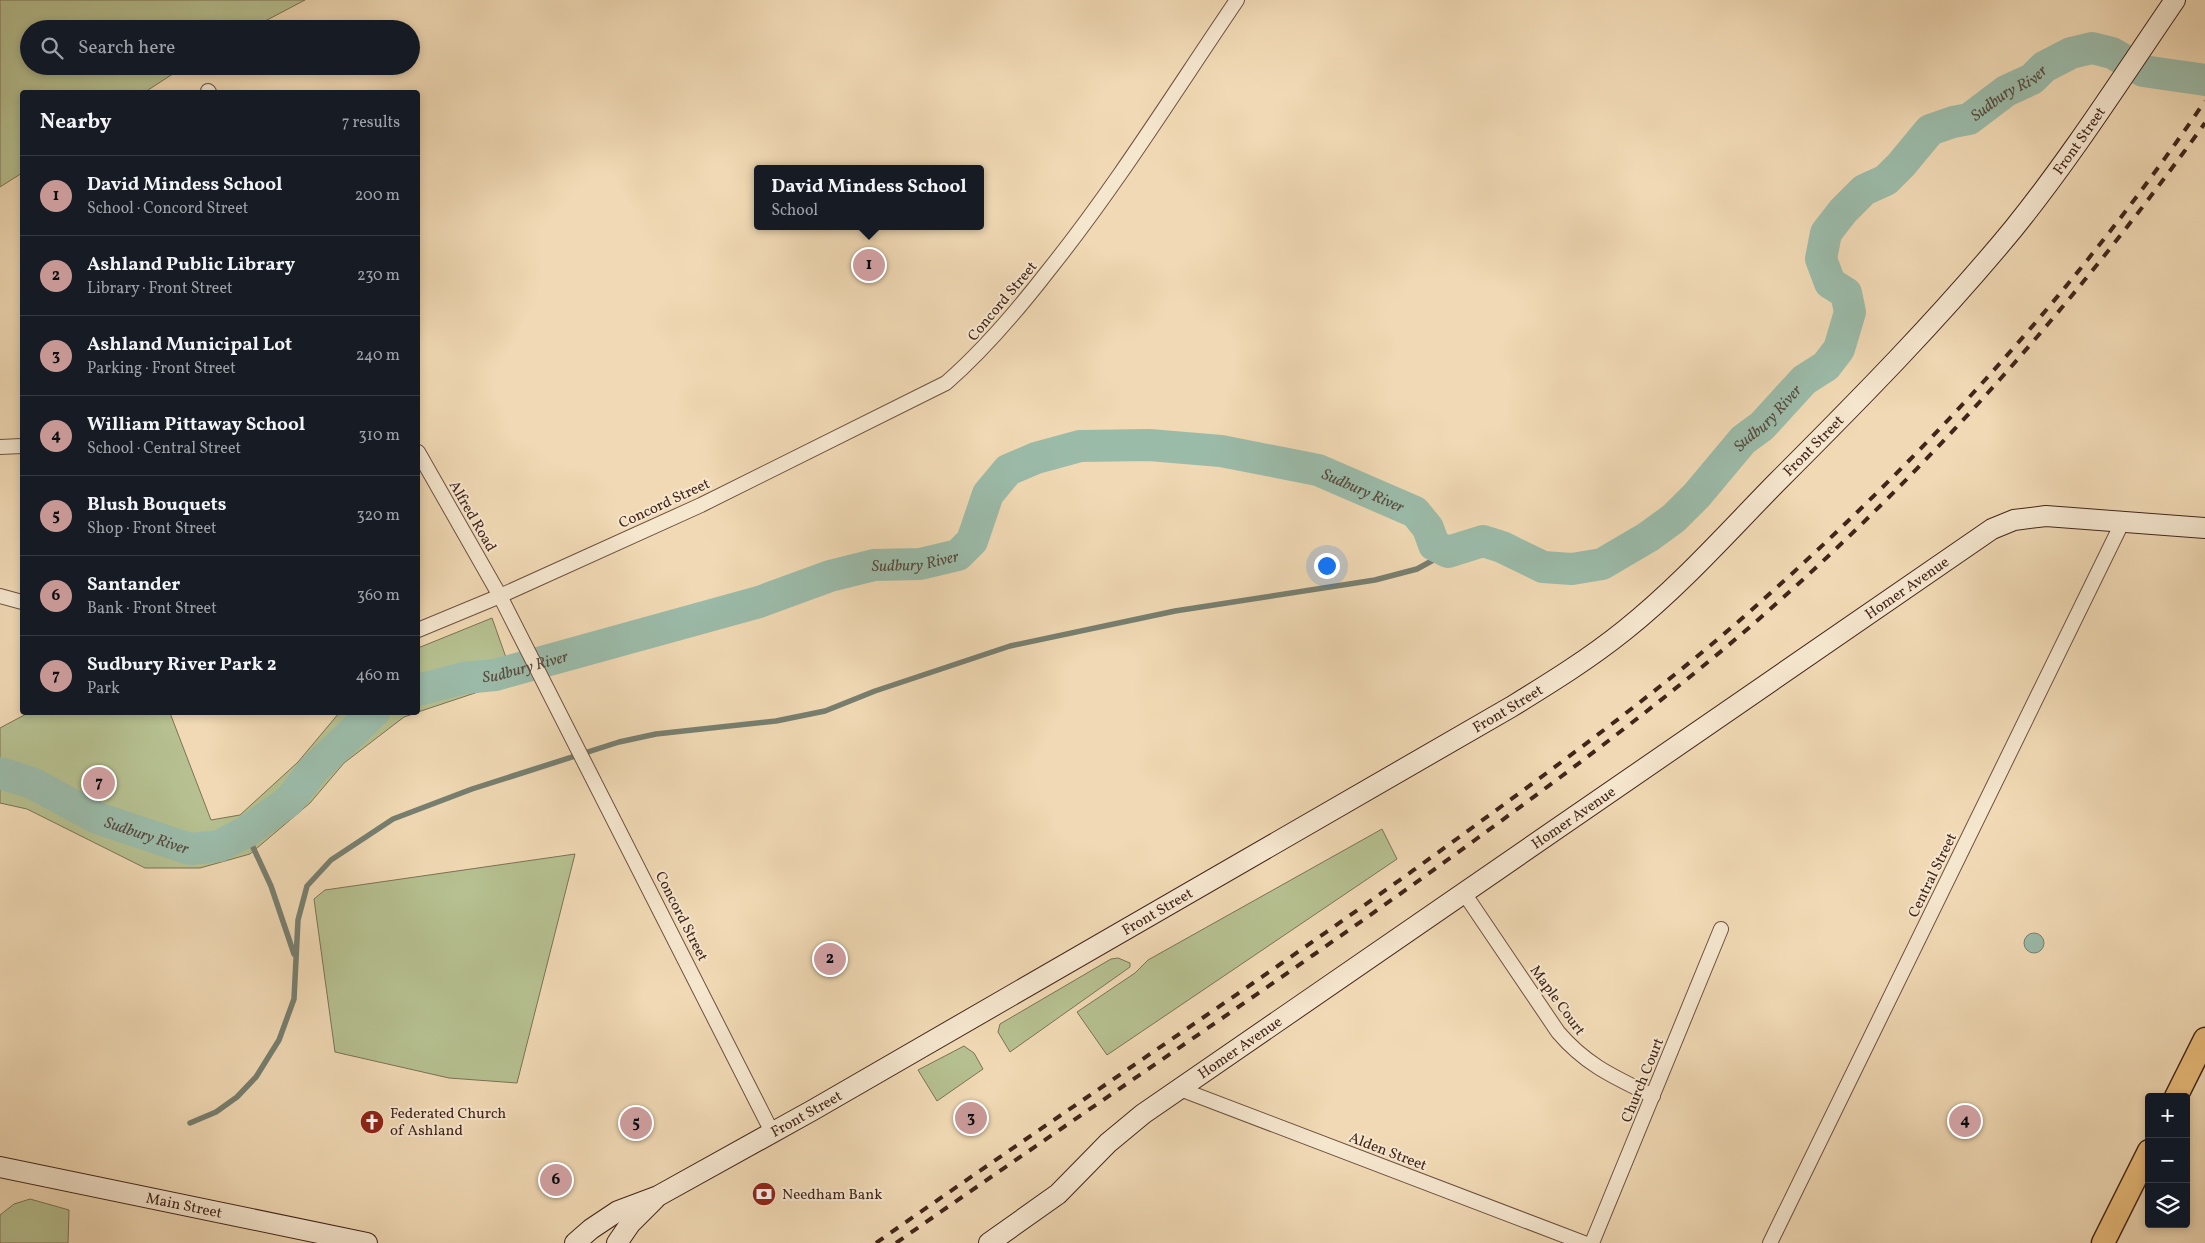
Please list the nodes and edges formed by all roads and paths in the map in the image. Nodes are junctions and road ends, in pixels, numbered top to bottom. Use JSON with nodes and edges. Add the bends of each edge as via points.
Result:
{"nodes":[{"id":1,"x":1237,"y":0,"type":"edge"},
{"id":2,"x":2175,"y":0,"type":"edge"},
{"id":3,"x":20,"y":446,"type":"edge"},
{"id":4,"x":0,"y":447,"type":"edge"},
{"id":5,"x":420,"y":456,"type":"edge"},
{"id":6,"x":2123,"y":521,"type":"junction"},
{"id":7,"x":2205,"y":528,"type":"edge"},
{"id":8,"x":0,"y":596,"type":"edge"},
{"id":9,"x":500,"y":596,"type":"junction"},
{"id":10,"x":20,"y":601,"type":"edge"},
{"id":11,"x":420,"y":629,"type":"edge"},
{"id":12,"x":1464,"y":893,"type":"junction"},
{"id":13,"x":1721,"y":929,"type":"dead end"},
{"id":14,"x":2205,"y":1039,"type":"edge"},
{"id":15,"x":1180,"y":1089,"type":"junction"},
{"id":16,"x":2178,"y":1093,"type":"edge"},
{"id":17,"x":1653,"y":1096,"type":"junction"},
{"id":18,"x":772,"y":1132,"type":"junction"},
{"id":19,"x":2145,"y":1159,"type":"edge"},
{"id":20,"x":0,"y":1167,"type":"edge"},
{"id":21,"x":658,"y":1196,"type":"junction"},
{"id":22,"x":367,"y":1243,"type":"edge"},
{"id":23,"x":575,"y":1243,"type":"edge"},
{"id":24,"x":617,"y":1243,"type":"edge"},
{"id":25,"x":989,"y":1243,"type":"edge"},
{"id":26,"x":1584,"y":1243,"type":"edge"},
{"id":27,"x":1592,"y":1243,"type":"edge"},
{"id":28,"x":1770,"y":1243,"type":"edge"},
{"id":29,"x":2103,"y":1243,"type":"edge"}],
"edges":[{"from":1,"to":9,"type":"street","name":"Concord Street","via":[[1085,225],[983,349],[946,383],[701,505]]},
{"from":2,"to":18,"type":"street","name":"Front Street","via":[[2015,227],[1938,315],[1780,479],[1663,597],[1626,629],[1511,707]]},
{"from":3,"to":4,"type":"street"},
{"from":5,"to":9,"type":"street","name":"Alfred Road"},
{"from":6,"to":7,"type":"street","name":"Homer Avenue"},
{"from":6,"to":12,"type":"street","name":"Homer Avenue","via":[[2036,516],[1992,529]]},
{"from":6,"to":28,"type":"street","name":"Central Street"},
{"from":8,"to":10,"type":"street"},
{"from":9,"to":11,"type":"street"},
{"from":9,"to":18,"type":"street","name":"Concord Street"},
{"from":12,"to":15,"type":"street","name":"Homer Avenue"},
{"from":12,"to":17,"type":"street","name":"Maple Court","via":[[1574,1051],[1597,1068]]},
{"from":13,"to":17,"type":"street","name":"Church Court"},
{"from":14,"to":16,"type":"main road"},
{"from":15,"to":25,"type":"street","name":"Homer Avenue","via":[[1120,1132],[1048,1202]]},
{"from":15,"to":26,"type":"street","name":"Alden Street"},
{"from":17,"to":27,"type":"street","name":"Church Court"},
{"from":18,"to":21,"type":"street","name":"Front Street"},
{"from":19,"to":29,"type":"main road"},
{"from":20,"to":22,"type":"street","name":"Main Street"},
{"from":21,"to":23,"type":"street","name":"Front Street","via":[[618,1210]]},
{"from":21,"to":24,"type":"street","name":"Front Street","via":[[634,1219]]}]}
